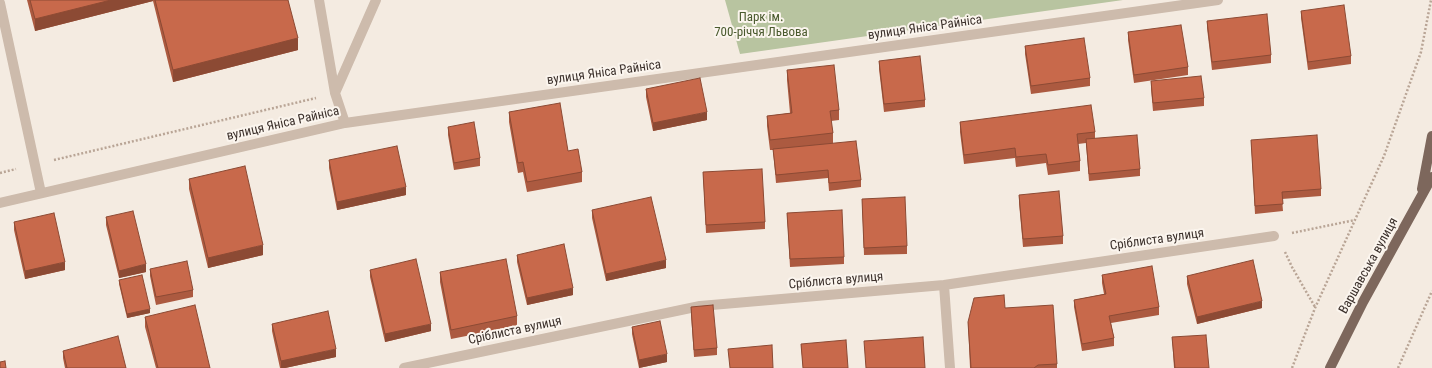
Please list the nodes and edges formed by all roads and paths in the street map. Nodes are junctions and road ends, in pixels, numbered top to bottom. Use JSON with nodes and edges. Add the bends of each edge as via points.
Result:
{"nodes":[{"id":1,"x":319,"y":0,"type":"edge"},
{"id":2,"x":376,"y":0,"type":"edge"},
{"id":3,"x":1218,"y":0,"type":"edge"},
{"id":4,"x":1431,"y":0,"type":"edge"},
{"id":5,"x":0,"y":3,"type":"edge"},
{"id":6,"x":336,"y":93,"type":"junction"},
{"id":7,"x":345,"y":123,"type":"junction"},
{"id":8,"x":1432,"y":136,"type":"edge"},
{"id":9,"x":35,"y":164,"type":"junction"},
{"id":10,"x":0,"y":173,"type":"edge"},
{"id":11,"x":1432,"y":177,"type":"edge"},
{"id":12,"x":41,"y":193,"type":"junction"},
{"id":13,"x":1421,"y":197,"type":"junction"},
{"id":14,"x":0,"y":203,"type":"edge"},
{"id":15,"x":1355,"y":220,"type":"junction"},
{"id":16,"x":1274,"y":236,"type":"junction"},
{"id":17,"x":944,"y":285,"type":"junction"},
{"id":18,"x":1432,"y":291,"type":"edge"},
{"id":19,"x":1315,"y":308,"type":"junction"},
{"id":20,"x":404,"y":368,"type":"edge"},
{"id":21,"x":950,"y":368,"type":"edge"},
{"id":22,"x":1292,"y":368,"type":"edge"},
{"id":23,"x":1330,"y":368,"type":"edge"},
{"id":24,"x":1398,"y":368,"type":"edge"}],
"edges":[{"from":1,"to":6,"type":"street"},
{"from":2,"to":6,"type":"street"},
{"from":3,"to":7,"type":"street","name":"вулиця Яніса Райніса"},
{"from":4,"to":15,"type":"path","via":[[1422,52],[1384,156]]},
{"from":5,"to":9,"type":"street"},
{"from":6,"to":7,"type":"street"},
{"from":6,"to":9,"type":"path"},
{"from":7,"to":12,"type":"street","name":"вулиця Яніса Райніса"},
{"from":8,"to":13,"type":"main road"},
{"from":9,"to":10,"type":"path"},
{"from":9,"to":12,"type":"street"},
{"from":11,"to":13,"type":"main road","name":"Варшавська вулиця"},
{"from":12,"to":14,"type":"street","name":"вулиця Яніса Райніса"},
{"from":13,"to":23,"type":"main road","name":"Варшавська вулиця"},
{"from":15,"to":16,"type":"path"},
{"from":15,"to":19,"type":"path"},
{"from":16,"to":17,"type":"street","name":"Сріблиста вулиця"},
{"from":16,"to":19,"type":"path","via":[[1283,247]]},
{"from":17,"to":20,"type":"street","name":"Сріблиста вулиця","via":[[700,306]]},
{"from":17,"to":21,"type":"street"},
{"from":18,"to":24,"type":"path"},
{"from":19,"to":22,"type":"path"}]}
